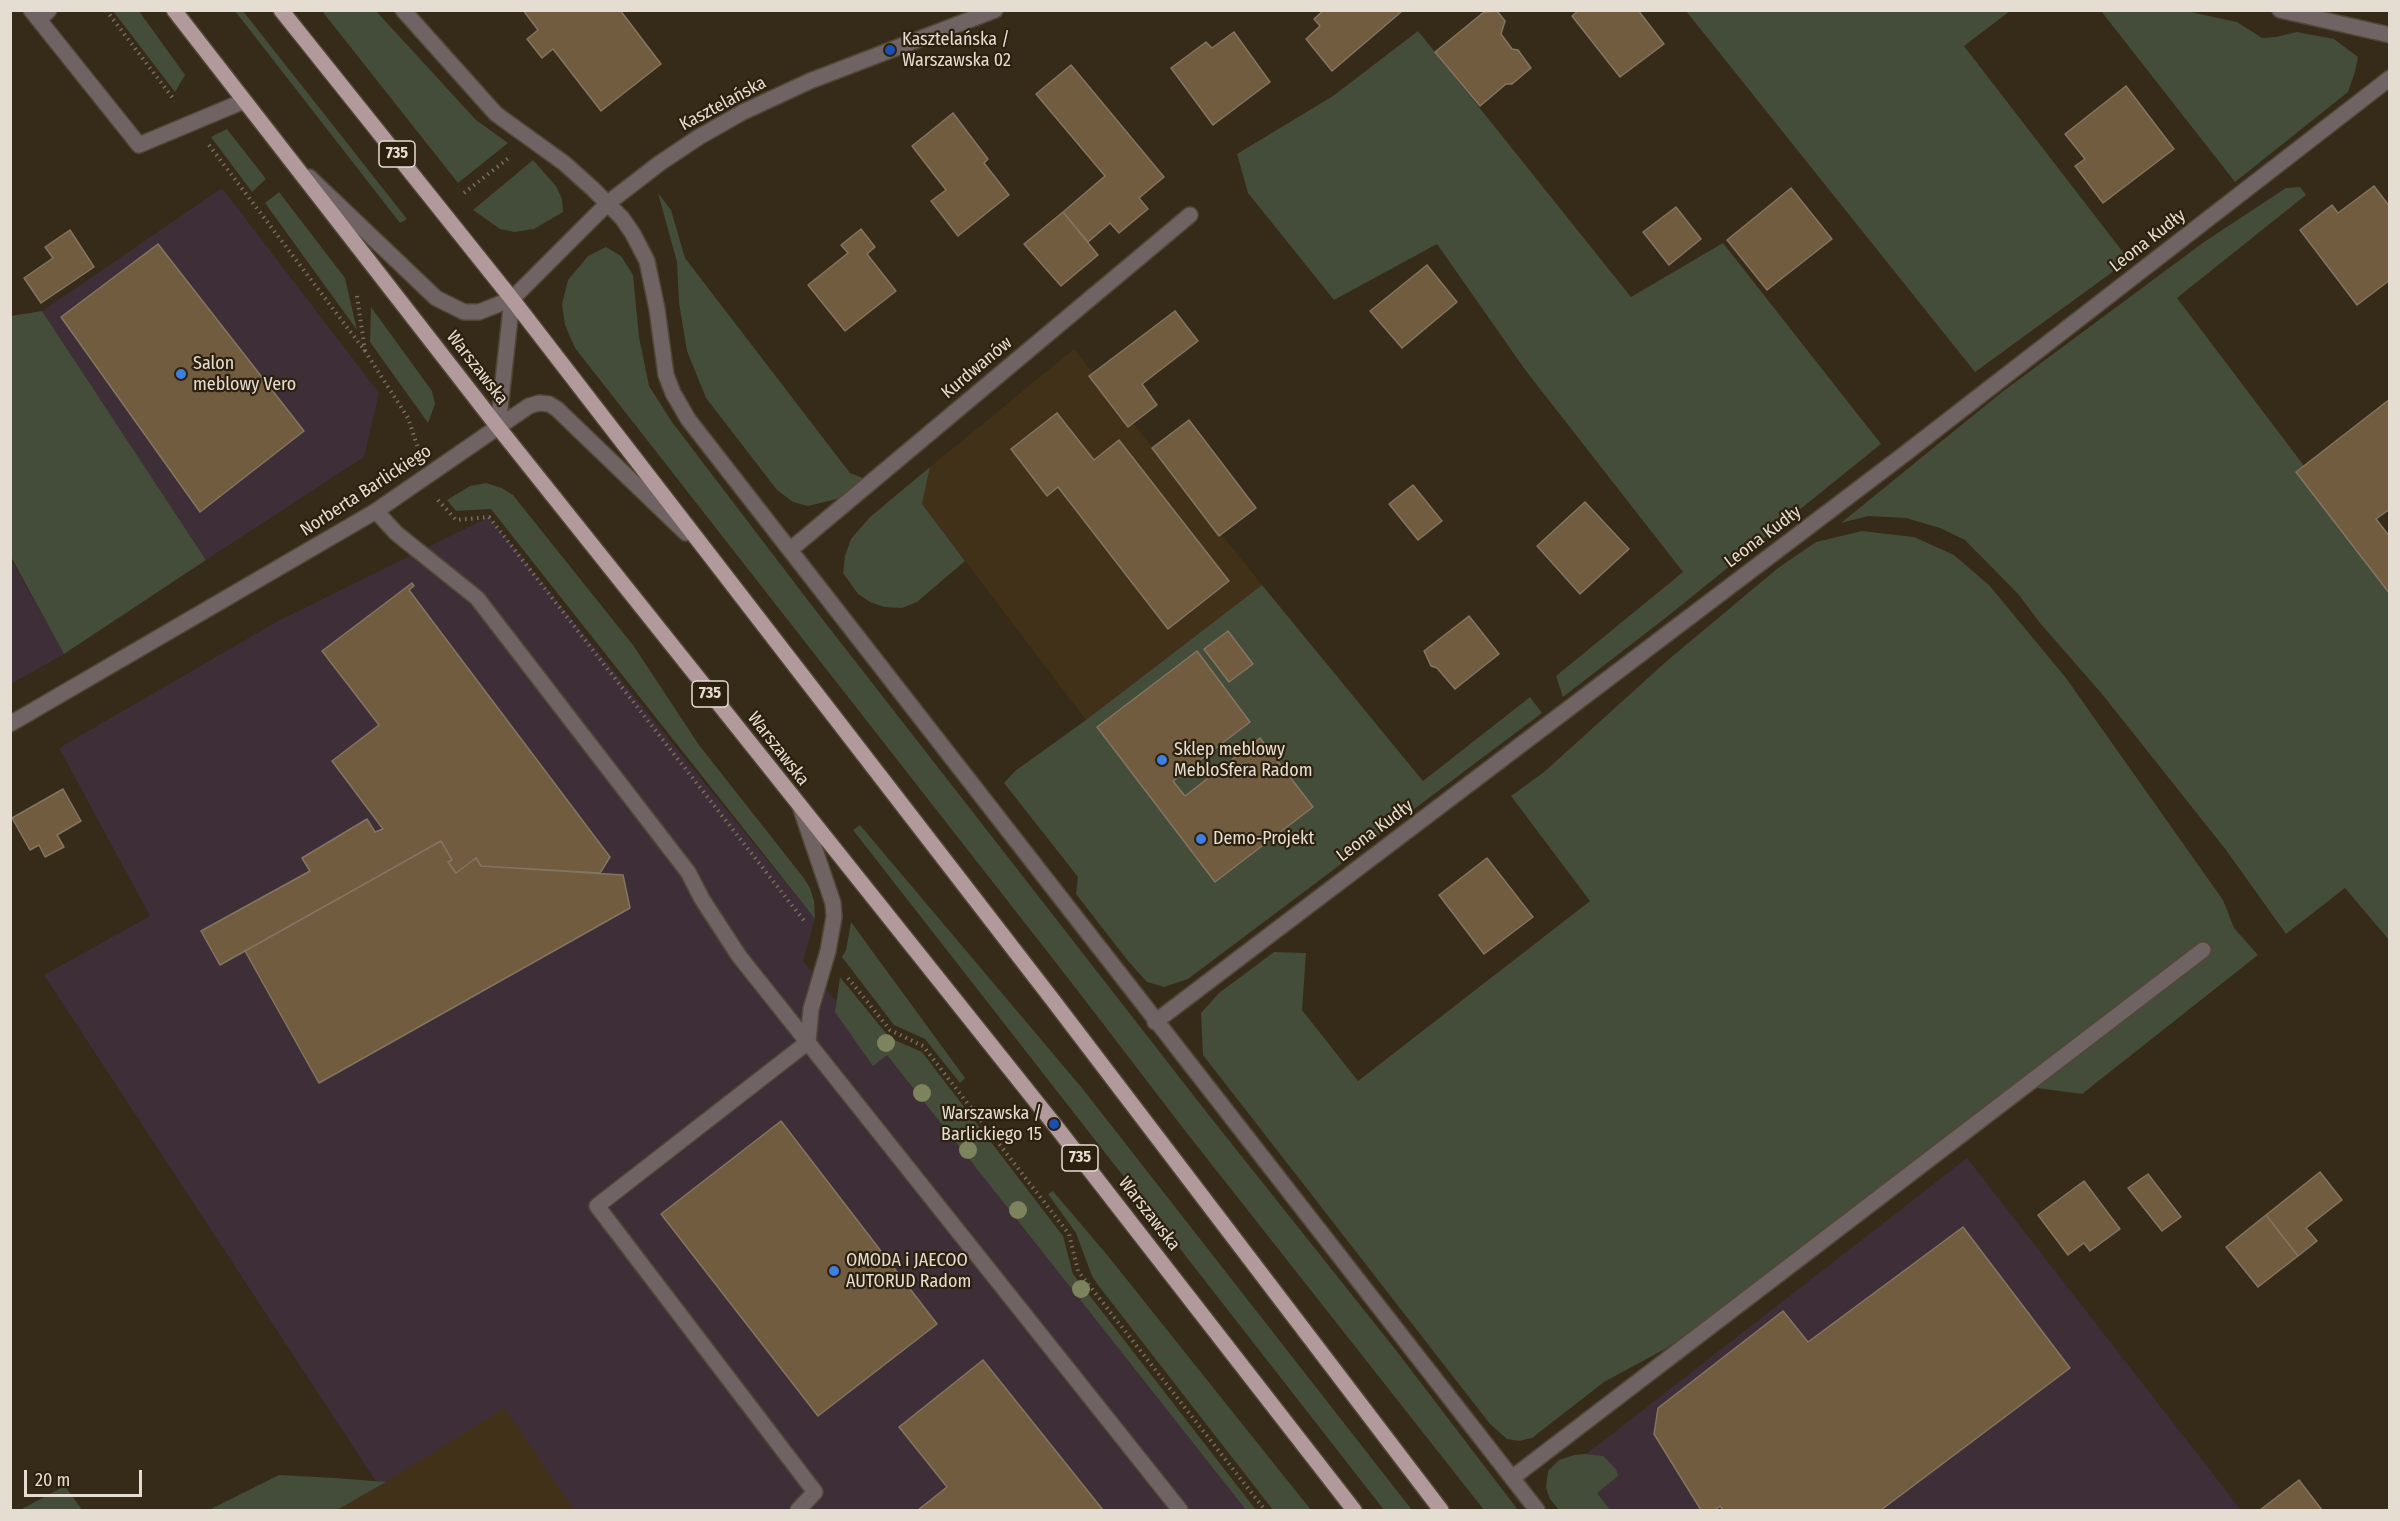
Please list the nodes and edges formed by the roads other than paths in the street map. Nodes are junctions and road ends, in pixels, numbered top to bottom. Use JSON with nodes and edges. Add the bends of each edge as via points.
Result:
{"nodes":[{"id":1,"x":174,"y":10,"type":"edge"},
{"id":2,"x":281,"y":10,"type":"edge"},
{"id":3,"x":403,"y":10,"type":"edge"},
{"id":4,"x":995,"y":10,"type":"edge"},
{"id":5,"x":2280,"y":10,"type":"edge"},
{"id":6,"x":40,"y":14,"type":"edge"},
{"id":7,"x":2390,"y":35,"type":"edge"},
{"id":8,"x":2390,"y":78,"type":"edge"},
{"id":9,"x":244,"y":101,"type":"junction"},
{"id":10,"x":286,"y":155,"type":"junction"},
{"id":11,"x":608,"y":203,"type":"junction"},
{"id":12,"x":1190,"y":215,"type":"dead end"},
{"id":13,"x":512,"y":299,"type":"junction"},
{"id":14,"x":498,"y":427,"type":"junction"},
{"id":15,"x":376,"y":511,"type":"junction"},
{"id":16,"x":790,"y":550,"type":"junction"},
{"id":17,"x":710,"y":555,"type":"junction"},
{"id":18,"x":10,"y":724,"type":"edge"},
{"id":19,"x":801,"y":809,"type":"junction"},
{"id":20,"x":2203,"y":950,"type":"dead end"},
{"id":21,"x":1155,"y":1022,"type":"junction"},
{"id":22,"x":808,"y":1042,"type":"junction"},
{"id":23,"x":1512,"y":1478,"type":"junction"},
{"id":24,"x":798,"y":1510,"type":"edge"},
{"id":25,"x":1180,"y":1510,"type":"edge"},
{"id":26,"x":1354,"y":1510,"type":"edge"},
{"id":27,"x":1441,"y":1510,"type":"edge"},
{"id":28,"x":1537,"y":1510,"type":"edge"}],
"edges":[{"from":1,"to":9,"type":"main road","name":"Warszawska","number":"735"},
{"from":2,"to":13,"type":"main road","number":"735"},
{"from":3,"to":11,"type":"street","via":[[491,109]]},
{"from":4,"to":11,"type":"street","name":"Kasztelańska","via":[[810,81],[743,112],[699,136]]},
{"from":5,"to":7,"type":"street"},
{"from":6,"to":9,"type":"street","via":[[139,145]]},
{"from":8,"to":21,"type":"street","name":"Leona Kudły","via":[[1911,449]]},
{"from":9,"to":10,"type":"main road","name":"Warszawska","number":"735"},
{"from":10,"to":13,"type":"street","name":"Kasztelańska","via":[[436,298],[464,312],[479,312]]},
{"from":10,"to":14,"type":"main road","name":"Warszawska","number":"735"},
{"from":11,"to":13,"type":"street","name":"Kasztelańska"},
{"from":11,"to":16,"type":"street","via":[[633,234],[647,261],[666,375],[680,406]]},
{"from":12,"to":16,"type":"street","name":"Kurdwanów"},
{"from":13,"to":14,"type":"street"},
{"from":13,"to":17,"type":"main road","number":"735"},
{"from":14,"to":15,"type":"street","name":"Norberta Barlickiego"},
{"from":14,"to":17,"type":"street","name":"Norberta Barlickiego","via":[[529,406],[549,404]]},
{"from":14,"to":19,"type":"main road","name":"Warszawska","number":"735"},
{"from":15,"to":18,"type":"street","name":"Norberta Barlickiego"},
{"from":15,"to":22,"type":"street","via":[[396,533],[477,598],[688,872],[739,956]]},
{"from":16,"to":21,"type":"street"},
{"from":17,"to":27,"type":"main road","number":"735"},
{"from":19,"to":22,"type":"street","via":[[833,903],[834,917],[811,1009]]},
{"from":19,"to":26,"type":"main road","name":"Warszawska","number":"735","via":[[1047,1115]]},
{"from":20,"to":23,"type":"street"},
{"from":21,"to":23,"type":"street"},
{"from":22,"to":24,"type":"street","via":[[597,1206],[815,1492]]},
{"from":22,"to":25,"type":"street"},
{"from":23,"to":28,"type":"street"}]}
